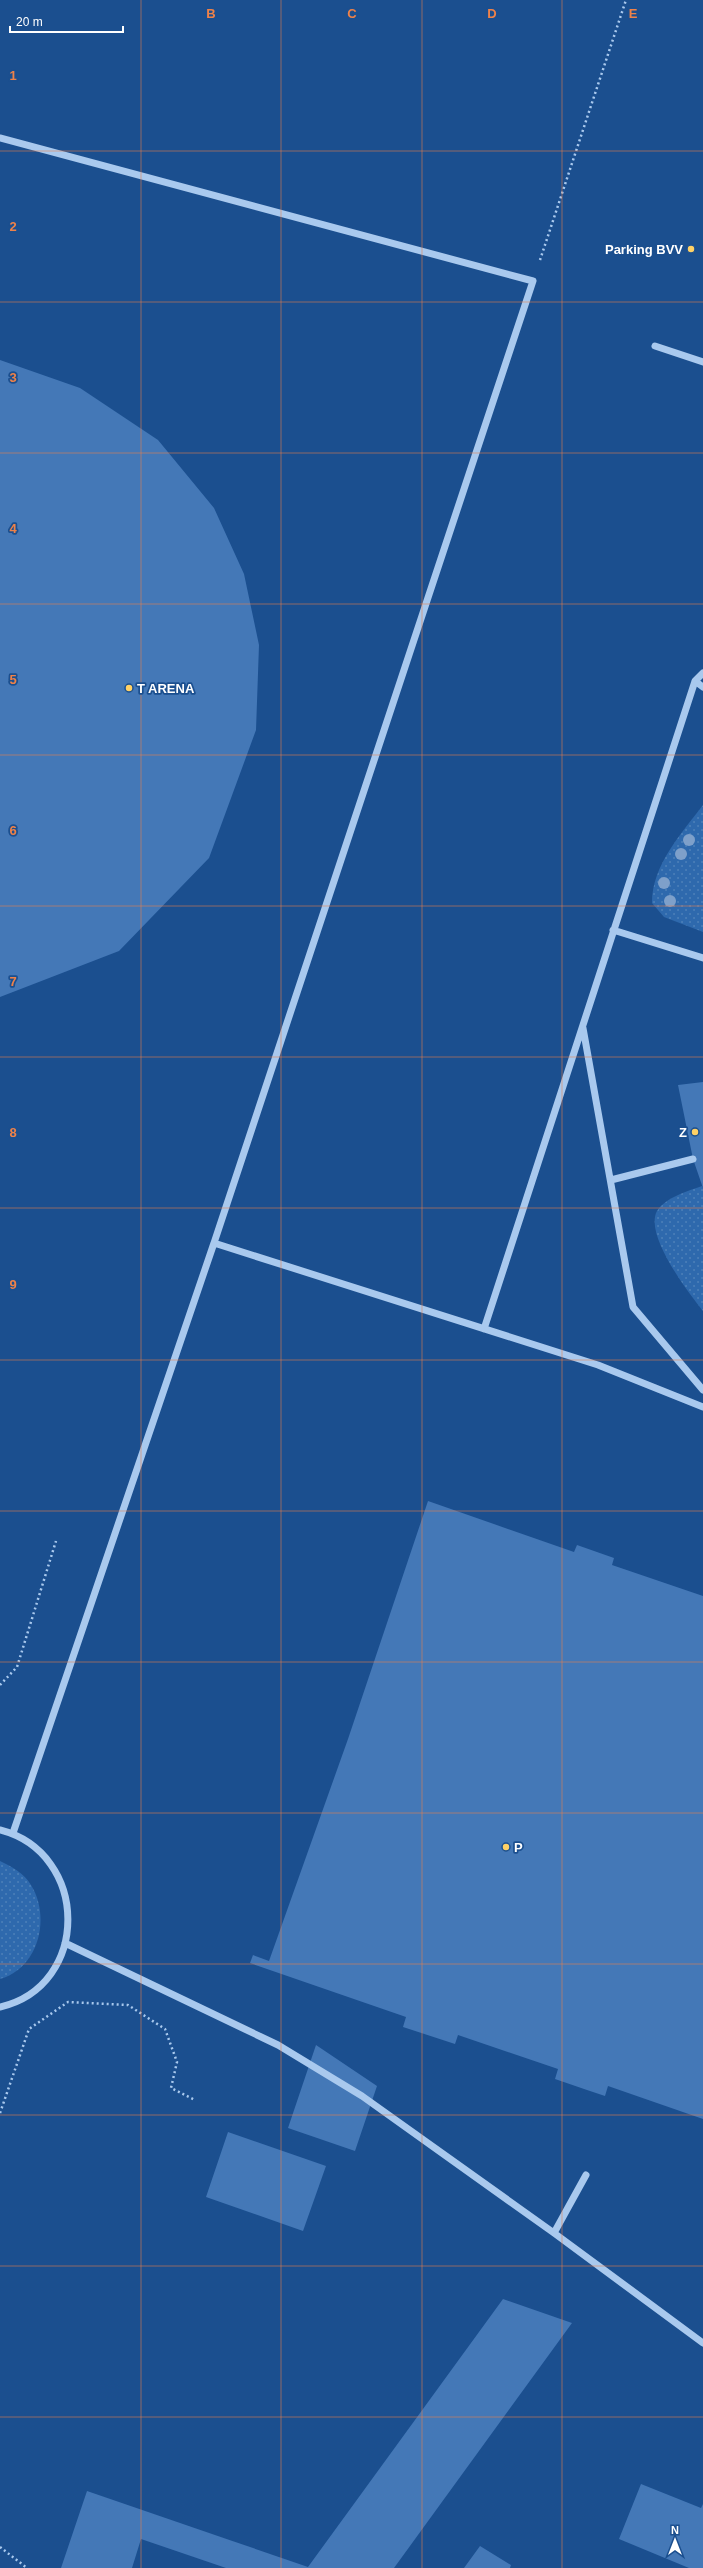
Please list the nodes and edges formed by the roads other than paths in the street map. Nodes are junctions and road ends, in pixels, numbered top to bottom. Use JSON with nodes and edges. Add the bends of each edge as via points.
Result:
{"nodes":[{"id":1,"x":0,"y":138,"type":"edge"},
{"id":2,"x":655,"y":346,"type":"dead end"},
{"id":3,"x":703,"y":362,"type":"edge"},
{"id":4,"x":703,"y":673,"type":"edge"},
{"id":5,"x":695,"y":681,"type":"junction"},
{"id":6,"x":703,"y":687,"type":"edge"},
{"id":7,"x":613,"y":930,"type":"junction"},
{"id":8,"x":703,"y":958,"type":"edge"},
{"id":9,"x":582,"y":1026,"type":"junction"},
{"id":10,"x":693,"y":1159,"type":"dead end"},
{"id":11,"x":611,"y":1180,"type":"junction"},
{"id":12,"x":214,"y":1243,"type":"junction"},
{"id":13,"x":484,"y":1329,"type":"junction"},
{"id":14,"x":703,"y":1390,"type":"edge"},
{"id":15,"x":703,"y":1407,"type":"edge"},
{"id":16,"x":0,"y":1830,"type":"edge"},
{"id":17,"x":13,"y":1833,"type":"junction"},
{"id":18,"x":65,"y":1943,"type":"junction"},
{"id":19,"x":0,"y":2007,"type":"edge"},
{"id":20,"x":586,"y":2175,"type":"dead end"},
{"id":21,"x":554,"y":2233,"type":"junction"},
{"id":22,"x":703,"y":2343,"type":"edge"}],
"edges":[{"from":1,"to":12,"type":"street","via":[[533,281]]},
{"from":2,"to":3,"type":"street"},
{"from":4,"to":5,"type":"street"},
{"from":5,"to":6,"type":"street"},
{"from":5,"to":7,"type":"street"},
{"from":7,"to":8,"type":"street"},
{"from":7,"to":9,"type":"street"},
{"from":9,"to":11,"type":"street"},
{"from":9,"to":13,"type":"street"},
{"from":10,"to":11,"type":"street"},
{"from":11,"to":14,"type":"street","via":[[633,1307]]},
{"from":12,"to":13,"type":"street"},
{"from":12,"to":17,"type":"street"},
{"from":13,"to":15,"type":"street","via":[[598,1365]]},
{"from":16,"to":17,"type":"street"},
{"from":17,"to":18,"type":"street","via":[[39,1849],[58,1874],[68,1903],[68,1934]]},
{"from":18,"to":19,"type":"street","via":[[58,1963],[38,1987],[12,2004]]},
{"from":18,"to":21,"type":"street","via":[[278,2045],[362,2096]]},
{"from":20,"to":21,"type":"street"},
{"from":21,"to":22,"type":"street"}]}
